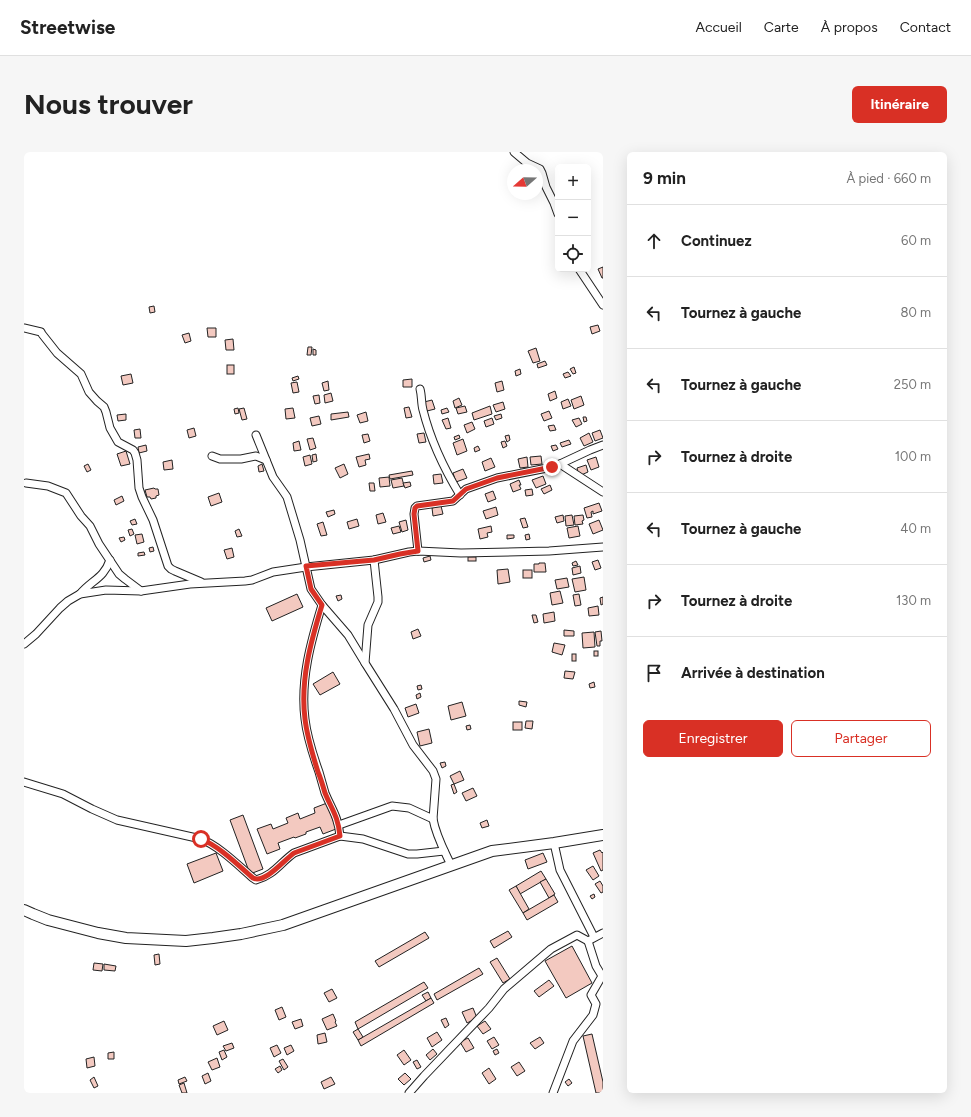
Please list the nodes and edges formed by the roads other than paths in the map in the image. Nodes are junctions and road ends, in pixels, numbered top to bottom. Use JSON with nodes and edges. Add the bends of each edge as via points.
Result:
{"nodes":[{"id":1,"x":514,"y":152,"type":"edge"},
{"id":2,"x":555,"y":207,"type":"edge"},
{"id":3,"x":581,"y":272,"type":"edge"},
{"id":4,"x":603,"y":305,"type":"edge"},
{"id":5,"x":24,"y":328,"type":"edge"},
{"id":6,"x":420,"y":389,"type":"dead end"},
{"id":7,"x":256,"y":435,"type":"dead end"},
{"id":8,"x":603,"y":445,"type":"edge"},
{"id":9,"x":212,"y":456,"type":"dead end"},
{"id":10,"x":266,"y":460,"type":"junction"},
{"id":11,"x":560,"y":464,"type":"junction"},
{"id":12,"x":26,"y":483,"type":"dead end"},
{"id":13,"x":603,"y":492,"type":"edge"},
{"id":14,"x":460,"y":495,"type":"junction"},
{"id":15,"x":603,"y":547,"type":"edge"},
{"id":16,"x":418,"y":551,"type":"junction"},
{"id":17,"x":110,"y":560,"type":"junction"},
{"id":18,"x":374,"y":560,"type":"junction"},
{"id":19,"x":306,"y":566,"type":"junction"},
{"id":20,"x":204,"y":583,"type":"junction"},
{"id":21,"x":141,"y":591,"type":"junction"},
{"id":22,"x":80,"y":594,"type":"junction"},
{"id":23,"x":322,"y":605,"type":"junction"},
{"id":24,"x":24,"y":644,"type":"edge"},
{"id":25,"x":365,"y":663,"type":"junction"},
{"id":26,"x":24,"y":782,"type":"edge"},
{"id":27,"x":433,"y":819,"type":"junction"},
{"id":28,"x":339,"y":825,"type":"junction"},
{"id":29,"x":603,"y":835,"type":"edge"},
{"id":30,"x":340,"y":836,"type":"junction"},
{"id":31,"x":554,"y":843,"type":"junction"},
{"id":32,"x":444,"y":851,"type":"junction"},
{"id":33,"x":451,"y":865,"type":"junction"},
{"id":34,"x":24,"y":910,"type":"edge"},
{"id":35,"x":603,"y":932,"type":"edge"},
{"id":36,"x":591,"y":939,"type":"junction"},
{"id":37,"x":409,"y":1093,"type":"edge"},
{"id":38,"x":553,"y":1093,"type":"edge"}],
"edges":[{"from":1,"to":2,"type":"street","via":[[527,163],[540,169]]},
{"from":3,"to":4,"type":"street"},
{"from":5,"to":20,"type":"street","via":[[42,334],[57,353],[81,374],[89,392],[104,407],[114,437],[135,453],[142,497],[153,520],[168,566]]},
{"from":6,"to":14,"type":"street","via":[[422,408],[432,443]]},
{"from":7,"to":10,"type":"street"},
{"from":8,"to":11,"type":"street"},
{"from":9,"to":10,"type":"street","via":[[220,459],[241,459],[256,456]]},
{"from":10,"to":19,"type":"street","via":[[273,477],[287,497]]},
{"from":11,"to":13,"type":"street"},
{"from":11,"to":14,"type":"street","via":[[497,478],[466,489]]},
{"from":12,"to":17,"type":"street","via":[[48,486],[66,493]]},
{"from":14,"to":16,"type":"street","via":[[453,501],[415,508]]},
{"from":15,"to":16,"type":"street","via":[[461,554]]},
{"from":16,"to":18,"type":"street"},
{"from":17,"to":21,"type":"street","via":[[125,580]]},
{"from":17,"to":22,"type":"street","via":[[104,573]]},
{"from":18,"to":19,"type":"street"},
{"from":18,"to":25,"type":"street","via":[[378,602],[368,625]]},
{"from":19,"to":20,"type":"street","via":[[273,572],[252,580]]},
{"from":19,"to":23,"type":"street","via":[[311,589]]},
{"from":20,"to":21,"type":"street"},
{"from":21,"to":22,"type":"street","via":[[106,590]]},
{"from":22,"to":24,"type":"street","via":[[60,608]]},
{"from":23,"to":25,"type":"street","via":[[348,635]]},
{"from":23,"to":28,"type":"street","via":[[306,671],[304,709],[318,772]]},
{"from":25,"to":27,"type":"street","via":[[413,745],[434,771],[436,779]]},
{"from":26,"to":30,"type":"street","via":[[63,794],[117,820],[207,841],[256,880],[274,871],[294,853]]},
{"from":27,"to":28,"type":"street","via":[[410,808],[392,806]]},
{"from":27,"to":32,"type":"street"},
{"from":28,"to":30,"type":"street"},
{"from":29,"to":31,"type":"main road"},
{"from":30,"to":32,"type":"street","via":[[363,839],[408,854]]},
{"from":31,"to":33,"type":"main road","via":[[492,851]]},
{"from":31,"to":36,"type":"street","via":[[560,870]]},
{"from":32,"to":33,"type":"street"},
{"from":33,"to":34,"type":"main road","via":[[283,925],[186,941],[126,938],[48,920]]},
{"from":35,"to":36,"type":"street"},
{"from":36,"to":37,"type":"street","via":[[577,935],[551,949],[504,989]]},
{"from":36,"to":38,"type":"street","via":[[596,966],[602,976],[591,995],[596,1004],[593,1015],[574,1041]]}]}
